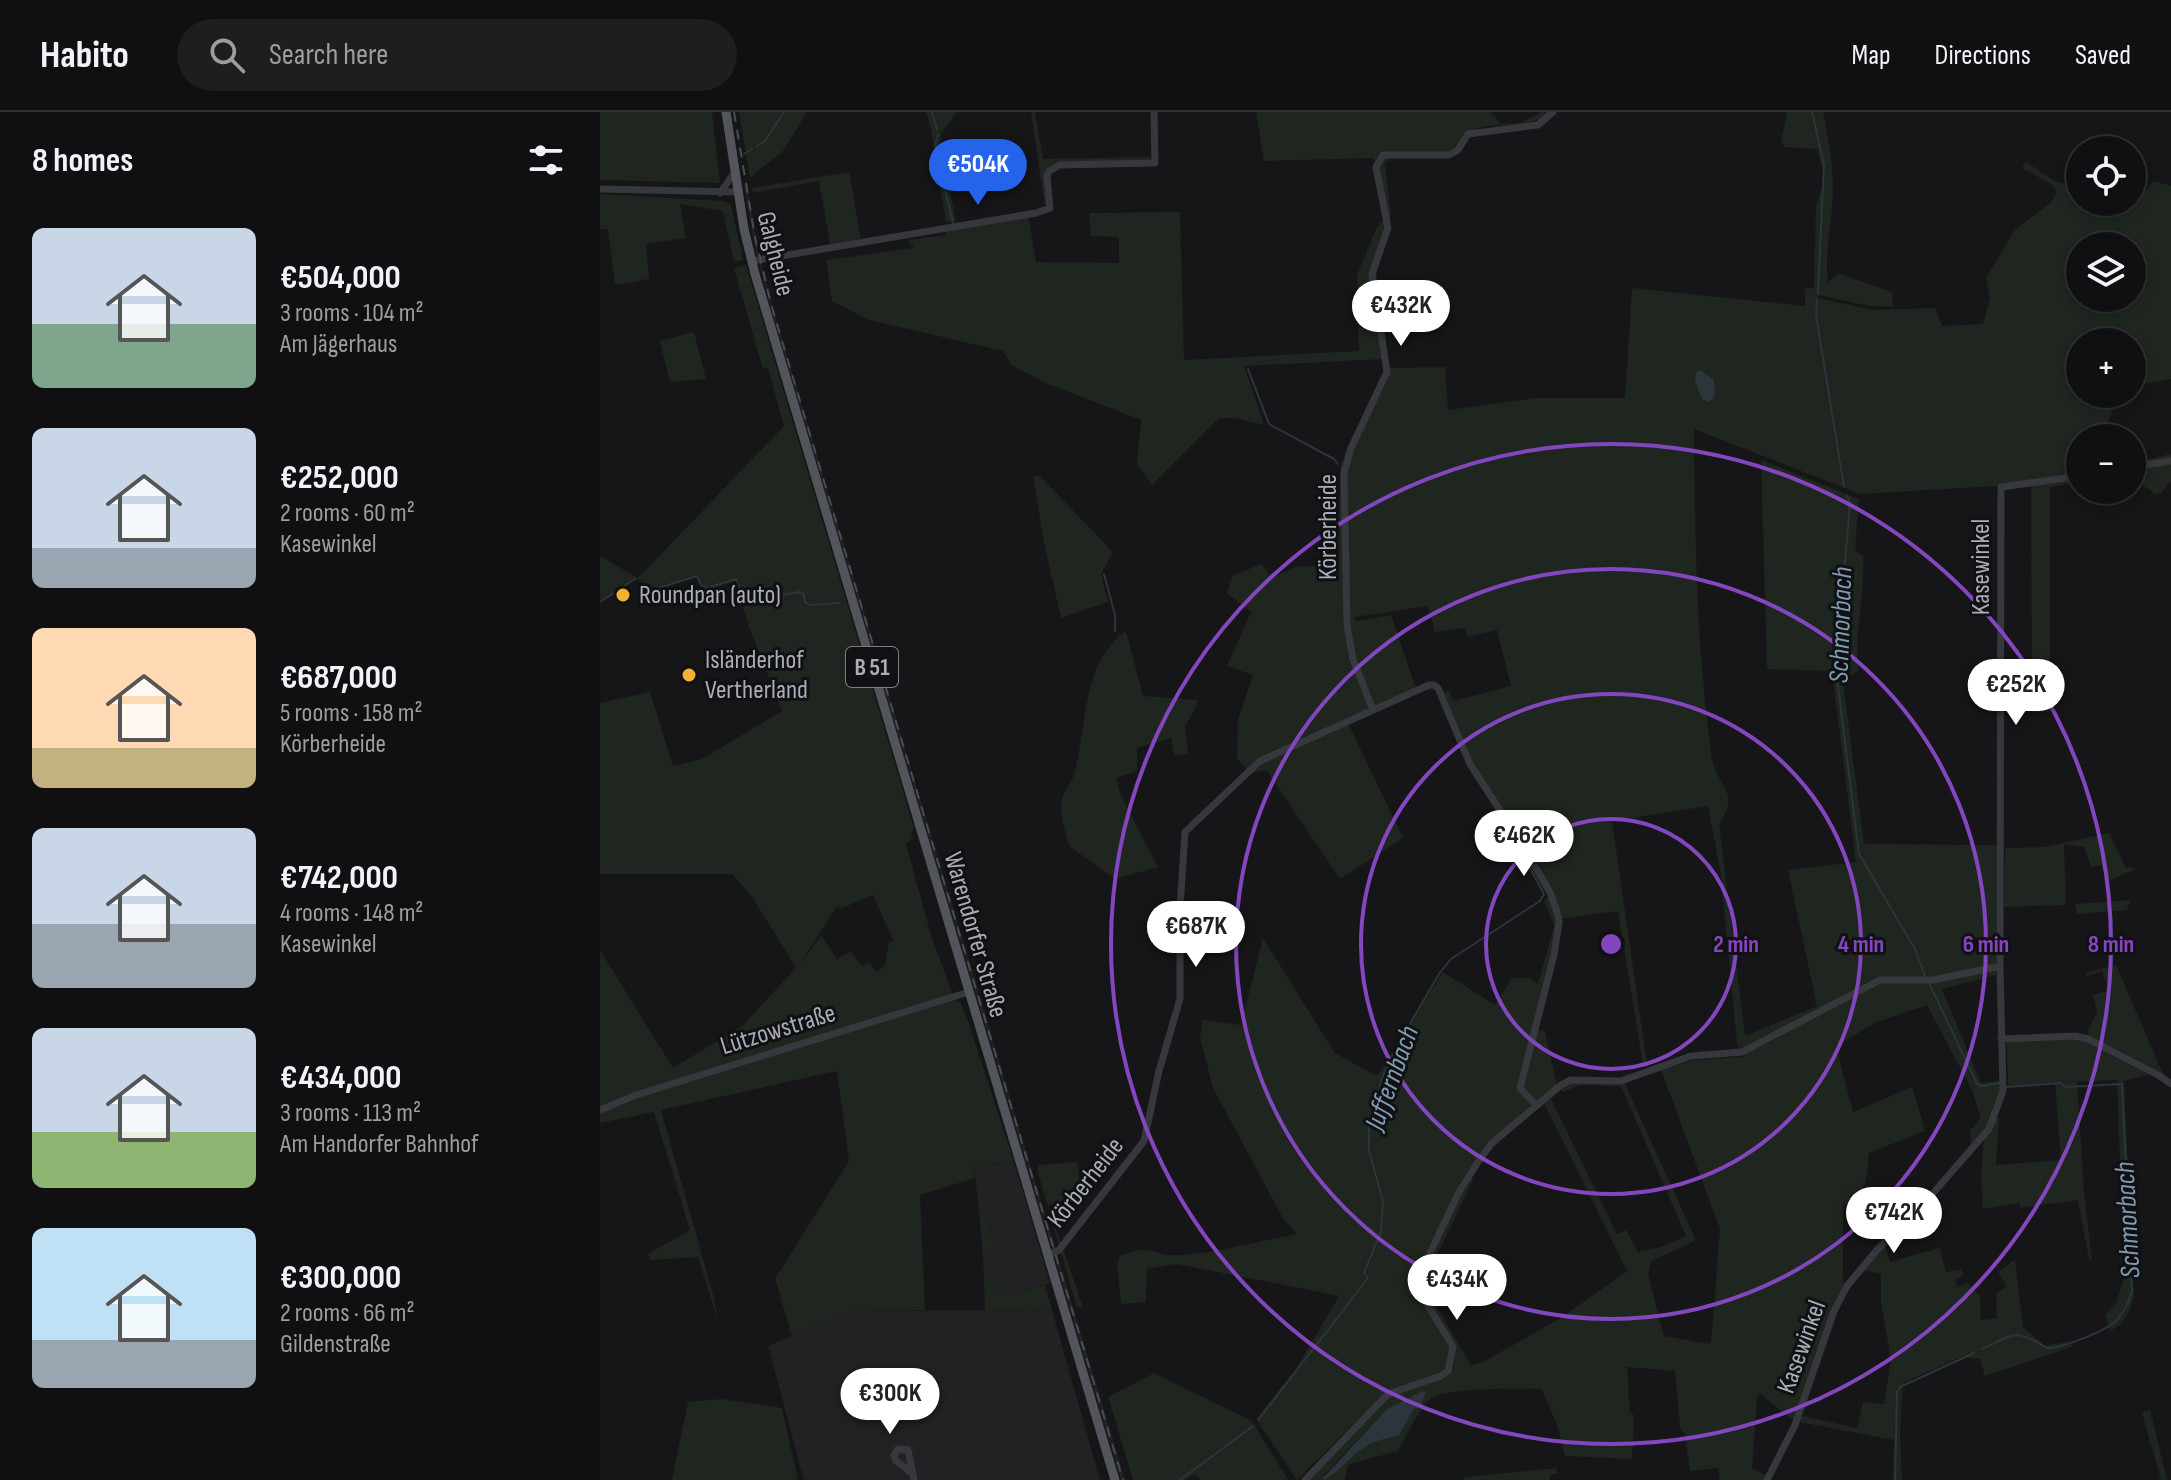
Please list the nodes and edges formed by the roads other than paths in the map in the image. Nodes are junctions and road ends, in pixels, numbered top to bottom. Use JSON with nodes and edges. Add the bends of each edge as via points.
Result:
{"nodes":[{"id":1,"x":726,"y":112,"type":"edge"},
{"id":2,"x":1154,"y":112,"type":"edge"},
{"id":3,"x":1553,"y":112,"type":"edge"},
{"id":4,"x":735,"y":171,"type":"junction"},
{"id":5,"x":600,"y":189,"type":"edge"},
{"id":6,"x":738,"y":192,"type":"junction"},
{"id":7,"x":720,"y":193,"type":"junction"},
{"id":8,"x":752,"y":261,"type":"junction"},
{"id":9,"x":793,"y":403,"type":"joint"},
{"id":10,"x":2171,"y":461,"type":"edge"},
{"id":11,"x":2146,"y":465,"type":"edge"},
{"id":12,"x":2066,"y":478,"type":"edge"},
{"id":13,"x":1373,"y":710,"type":"junction"},
{"id":14,"x":2000,"y":966,"type":"junction"},
{"id":15,"x":969,"y":992,"type":"junction"},
{"id":16,"x":2001,"y":1039,"type":"junction"},
{"id":17,"x":2171,"y":1084,"type":"edge"},
{"id":18,"x":1536,"y":1105,"type":"junction"},
{"id":19,"x":600,"y":1110,"type":"edge"},
{"id":20,"x":1049,"y":1255,"type":"junction"},
{"id":21,"x":1115,"y":1480,"type":"edge"},
{"id":22,"x":1305,"y":1480,"type":"edge"},
{"id":23,"x":1767,"y":1480,"type":"edge"}],
"edges":[{"from":1,"to":4,"type":"main road","name":"Galgheide","number":"B 51"},
{"from":2,"to":8,"type":"street","via":[[1155,163],[1060,165],[1047,176],[1050,208]]},
{"from":3,"to":13,"type":"street","name":"Körberheide","via":[[1538,125],[1468,134],[1449,155],[1383,155],[1376,167],[1388,228],[1372,274],[1387,372],[1344,473],[1347,625],[1353,659]]},
{"from":4,"to":6,"type":"main road","name":"Galgheide","number":"B 51"},
{"from":4,"to":7,"type":"street"},
{"from":5,"to":7,"type":"street"},
{"from":6,"to":7,"type":"street"},
{"from":6,"to":8,"type":"main road","name":"Galgheide","number":"B 51"},
{"from":8,"to":9,"type":"main road","name":"Galgheide","number":"B 51"},
{"from":9,"to":15,"type":"main road","name":"Warendorfer Straße","number":"B 51"},
{"from":10,"to":11,"type":"street"},
{"from":12,"to":14,"type":"street","name":"Kasewinkel","via":[[2001,487]]},
{"from":13,"to":18,"type":"street","name":"Körberheide","via":[[1429,685],[1438,688],[1470,764],[1550,892],[1557,933],[1520,1088]]},
{"from":13,"to":20,"type":"street","name":"Körberheide","via":[[1260,761],[1185,832],[1180,999],[1144,1141],[1059,1250]]},
{"from":14,"to":16,"type":"street","name":"Kasewinkel"},
{"from":14,"to":18,"type":"street","via":[[1933,980],[1880,980],[1742,1052],[1691,1056],[1621,1081],[1571,1080]]},
{"from":15,"to":19,"type":"street","name":"Lützowstraße"},
{"from":15,"to":20,"type":"main road","name":"Warendorfer Straße","number":"B 51"},
{"from":16,"to":17,"type":"street","via":[[2088,1039]]},
{"from":16,"to":23,"type":"street","name":"Kasewinkel","via":[[2003,1091],[1989,1129],[1847,1286],[1795,1425]]},
{"from":18,"to":22,"type":"street","via":[[1478,1162],[1421,1272],[1420,1292],[1453,1347],[1448,1371],[1388,1394]]},
{"from":20,"to":21,"type":"main road","name":"Warendorfer Straße","number":"B 51"}]}
